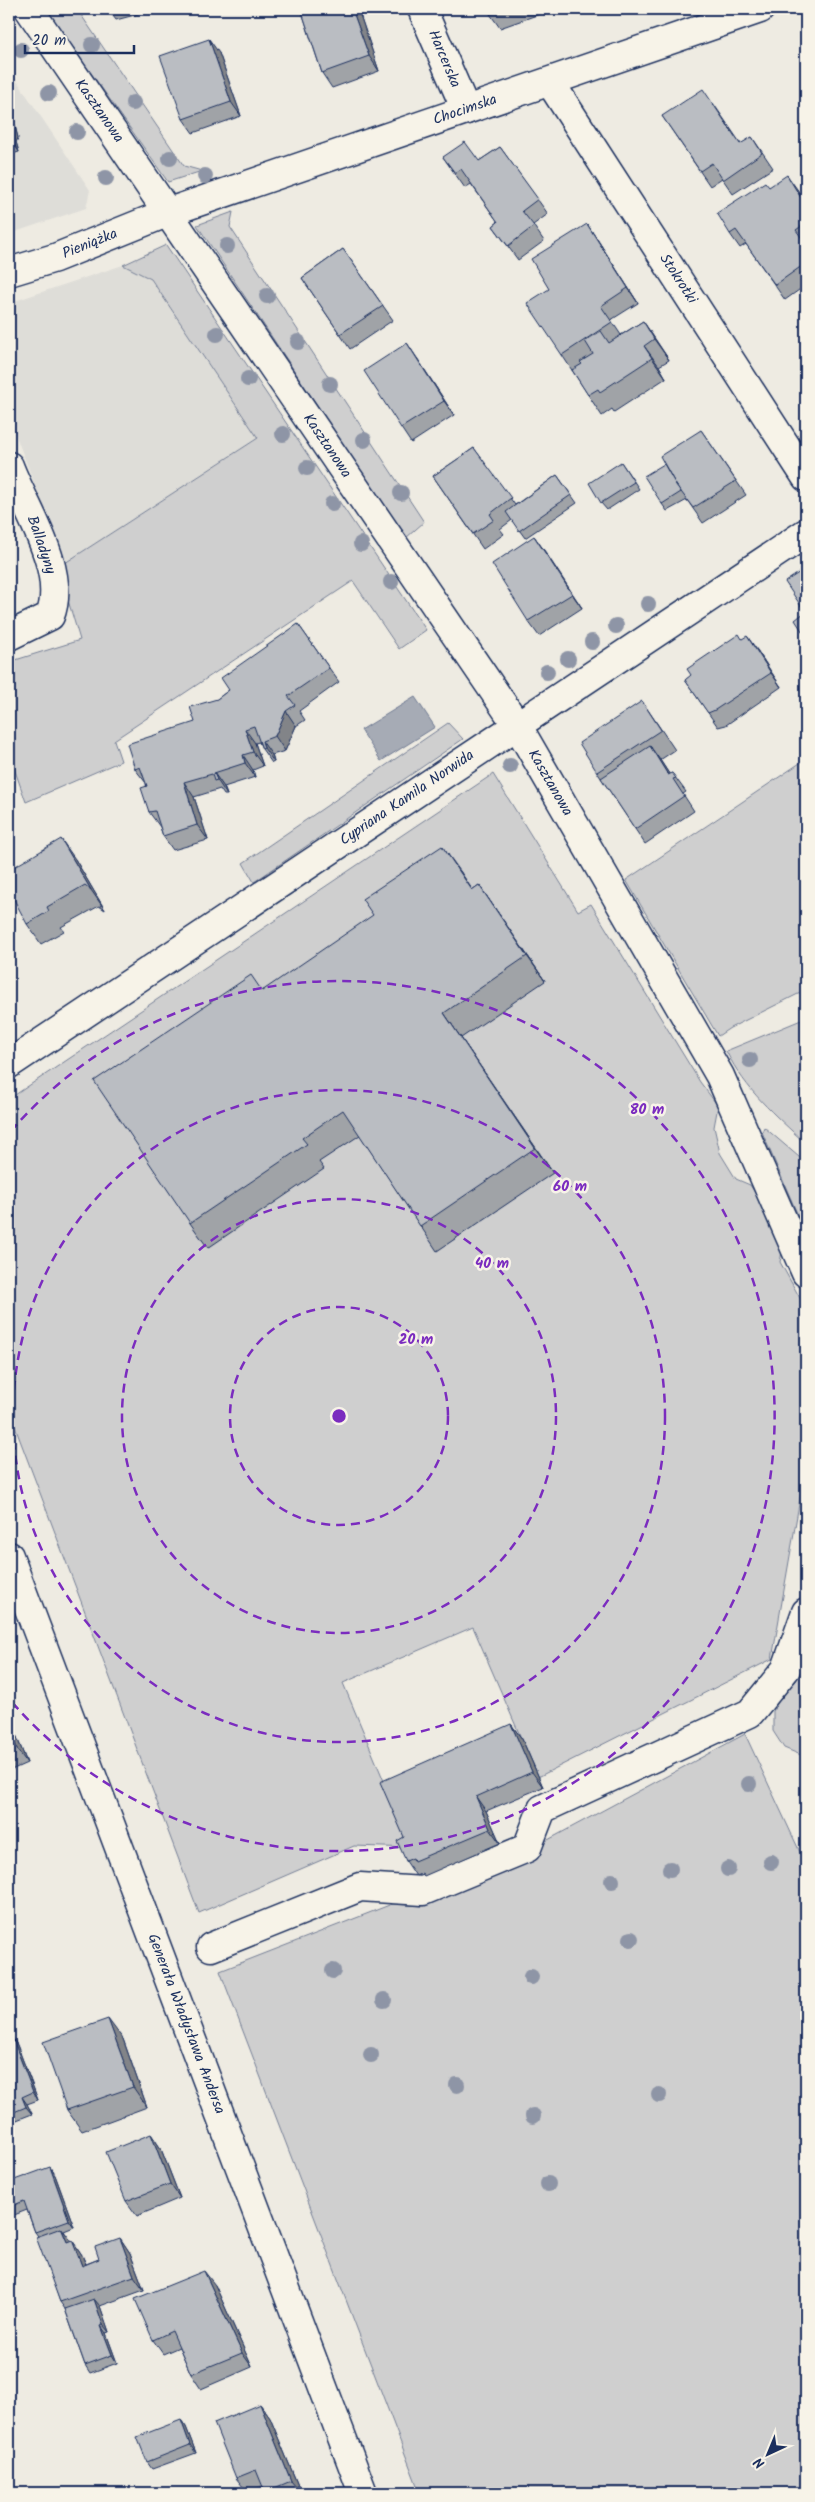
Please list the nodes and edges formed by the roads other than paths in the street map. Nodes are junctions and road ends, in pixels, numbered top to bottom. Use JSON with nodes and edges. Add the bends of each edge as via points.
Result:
{"nodes":[{"id":1,"x":29,"y":9,"type":"edge"},
{"id":2,"x":422,"y":9,"type":"edge"},
{"id":3,"x":760,"y":9,"type":"edge"},
{"id":4,"x":550,"y":82,"type":"junction"},
{"id":5,"x":466,"y":110,"type":"junction"},
{"id":6,"x":169,"y":212,"type":"junction"},
{"id":7,"x":9,"y":272,"type":"edge"},
{"id":8,"x":9,"y":466,"type":"edge"},
{"id":9,"x":806,"y":477,"type":"edge"},
{"id":10,"x":806,"y":533,"type":"edge"},
{"id":11,"x":9,"y":636,"type":"edge"},
{"id":12,"x":517,"y":725,"type":"junction"},
{"id":13,"x":9,"y":1064,"type":"edge"},
{"id":14,"x":806,"y":1273,"type":"edge"},
{"id":15,"x":9,"y":1556,"type":"edge"},
{"id":16,"x":806,"y":1612,"type":"edge"},
{"id":17,"x":212,"y":1947,"type":"dead end"},
{"id":18,"x":363,"y":2493,"type":"edge"}],
"edges":[{"from":1,"to":6,"type":"street","name":"Kasztanowa"},
{"from":2,"to":5,"type":"street","name":"Harcerska"},
{"from":3,"to":4,"type":"street","name":"Chocimska"},
{"from":4,"to":5,"type":"street","name":"Chocimska"},
{"from":4,"to":9,"type":"street","name":"Stokrotki"},
{"from":5,"to":6,"type":"street","name":"Chocimska"},
{"from":6,"to":7,"type":"street","name":"Pieniążka","via":[[55,258]]},
{"from":6,"to":12,"type":"street","name":"Kasztanowa"},
{"from":8,"to":11,"type":"street","name":"Balladyny","via":[[36,522],[55,586],[50,616]]},
{"from":10,"to":12,"type":"street","name":"Cypriana Kamila Norwida"},
{"from":12,"to":13,"type":"street","name":"Cypriana Kamila Norwida"},
{"from":12,"to":14,"type":"street","name":"Kasztanowa","via":[[720,1076]]},
{"from":15,"to":18,"type":"street","name":"Generała Władysława Andersa"},
{"from":16,"to":17,"type":"street","via":[[786,1669],[750,1713],[542,1809],[527,1848],[423,1891],[360,1887]]}]}
